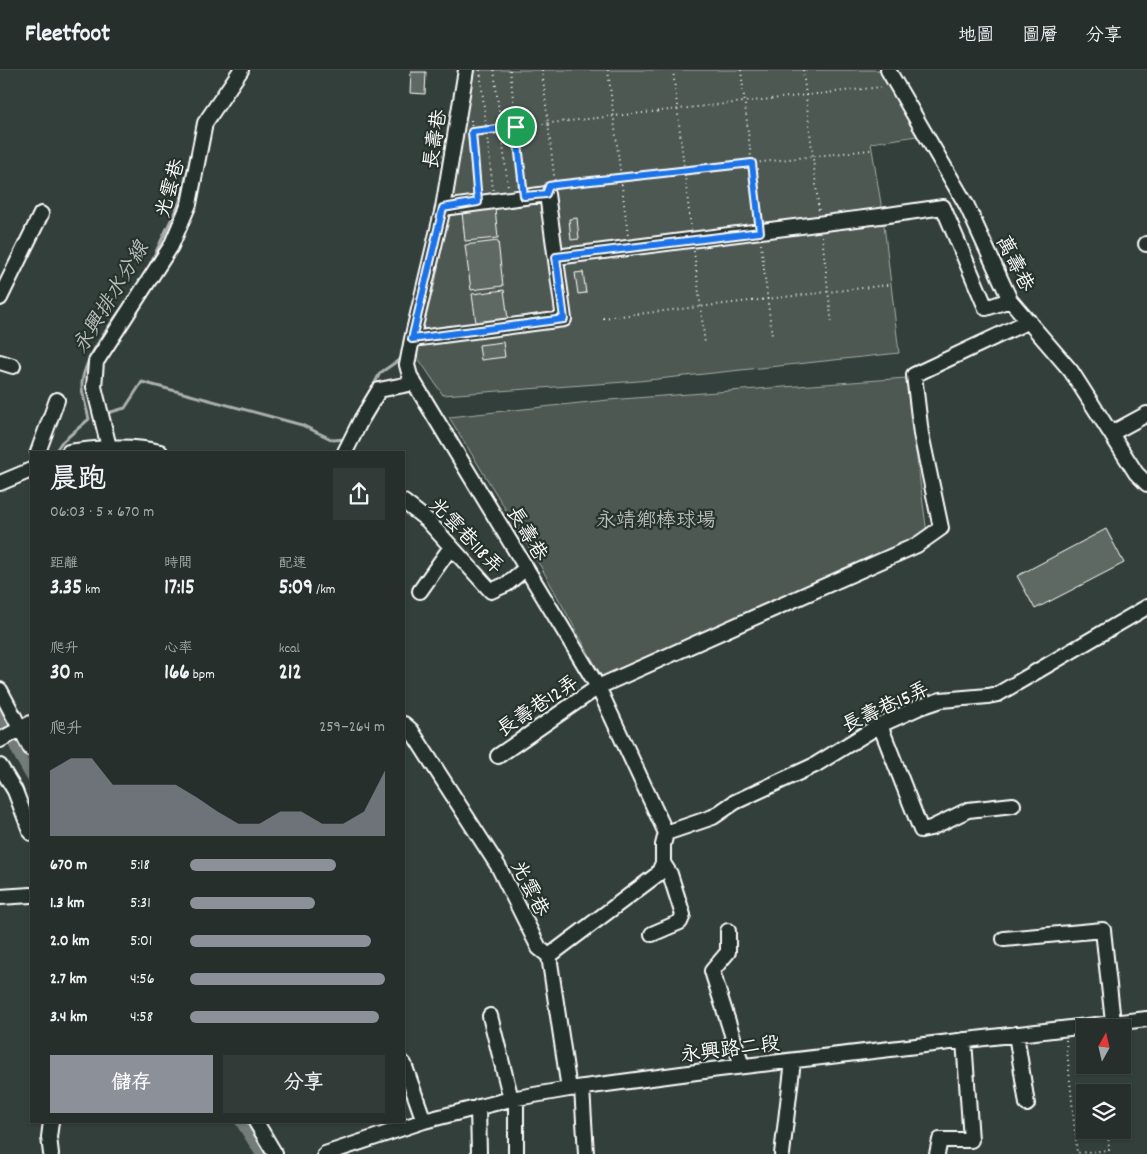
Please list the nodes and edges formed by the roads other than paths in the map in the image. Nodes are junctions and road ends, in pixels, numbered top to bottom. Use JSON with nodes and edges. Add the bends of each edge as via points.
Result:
{"nodes":[{"id":1,"x":241,"y":70,"type":"edge"},
{"id":2,"x":466,"y":70,"type":"edge"},
{"id":3,"x":888,"y":70,"type":"edge"},
{"id":4,"x":443,"y":208,"type":"junction"},
{"id":5,"x":41,"y":214,"type":"dead end"},
{"id":6,"x":556,"y":257,"type":"junction"},
{"id":7,"x":0,"y":298,"type":"edge"},
{"id":8,"x":1010,"y":300,"type":"junction"},
{"id":9,"x":1029,"y":321,"type":"junction"},
{"id":10,"x":412,"y":339,"type":"junction"},
{"id":11,"x":414,"y":384,"type":"junction"},
{"id":12,"x":57,"y":400,"type":"dead end"},
{"id":13,"x":1147,"y":414,"type":"edge"},
{"id":14,"x":1112,"y":433,"type":"junction"},
{"id":15,"x":109,"y":450,"type":"edge"},
{"id":16,"x":38,"y":451,"type":"edge"},
{"id":17,"x":89,"y":451,"type":"edge"},
{"id":18,"x":156,"y":451,"type":"edge"},
{"id":19,"x":346,"y":451,"type":"edge"},
{"id":20,"x":30,"y":470,"type":"edge"},
{"id":21,"x":0,"y":483,"type":"edge"},
{"id":22,"x":1147,"y":484,"type":"edge"},
{"id":23,"x":405,"y":503,"type":"edge"},
{"id":24,"x":451,"y":547,"type":"junction"},
{"id":25,"x":526,"y":568,"type":"junction"},
{"id":26,"x":420,"y":591,"type":"dead end"},
{"id":27,"x":1147,"y":607,"type":"edge"},
{"id":28,"x":598,"y":687,"type":"junction"},
{"id":29,"x":0,"y":690,"type":"edge"},
{"id":30,"x":405,"y":725,"type":"edge"},
{"id":31,"x":880,"y":725,"type":"junction"},
{"id":32,"x":22,"y":728,"type":"edge"},
{"id":33,"x":0,"y":740,"type":"edge"},
{"id":34,"x":30,"y":747,"type":"edge"},
{"id":35,"x":498,"y":756,"type":"dead end"},
{"id":36,"x":0,"y":766,"type":"edge"},
{"id":37,"x":1013,"y":805,"type":"dead end"},
{"id":38,"x":30,"y":830,"type":"edge"},
{"id":39,"x":666,"y":833,"type":"junction"},
{"id":40,"x":663,"y":863,"type":"junction"},
{"id":41,"x":30,"y":896,"type":"edge"},
{"id":42,"x":0,"y":897,"type":"edge"},
{"id":43,"x":728,"y":931,"type":"dead end"},
{"id":44,"x":652,"y":934,"type":"dead end"},
{"id":45,"x":1004,"y":939,"type":"dead end"},
{"id":46,"x":550,"y":956,"type":"junction"},
{"id":47,"x":490,"y":1016,"type":"dead end"},
{"id":48,"x":1113,"y":1019,"type":"edge"},
{"id":49,"x":1147,"y":1019,"type":"edge"},
{"id":50,"x":1131,"y":1020,"type":"edge"},
{"id":51,"x":1076,"y":1027,"type":"edge"},
{"id":52,"x":1016,"y":1034,"type":"junction"},
{"id":53,"x":964,"y":1040,"type":"junction"},
{"id":54,"x":793,"y":1061,"type":"junction"},
{"id":55,"x":742,"y":1066,"type":"junction"},
{"id":56,"x":405,"y":1067,"type":"edge"},
{"id":57,"x":575,"y":1088,"type":"junction"},
{"id":58,"x":514,"y":1098,"type":"junction"},
{"id":59,"x":1027,"y":1104,"type":"dead end"},
{"id":60,"x":478,"y":1107,"type":"junction"},
{"id":61,"x":424,"y":1120,"type":"junction"},
{"id":62,"x":51,"y":1123,"type":"edge"},
{"id":63,"x":257,"y":1123,"type":"edge"},
{"id":64,"x":972,"y":1147,"type":"edge"},
{"id":65,"x":51,"y":1154,"type":"edge"},
{"id":66,"x":275,"y":1154,"type":"edge"},
{"id":67,"x":325,"y":1154,"type":"edge"},
{"id":68,"x":479,"y":1154,"type":"edge"},
{"id":69,"x":516,"y":1154,"type":"edge"},
{"id":70,"x":586,"y":1154,"type":"edge"},
{"id":71,"x":782,"y":1154,"type":"edge"},
{"id":72,"x":937,"y":1154,"type":"edge"}],
"edges":[{"from":1,"to":15,"type":"street","name":"光雲巷","via":[[206,123],[189,204],[171,246],[96,362],[94,387]]},
{"from":2,"to":4,"type":"street","name":"長壽巷"},
{"from":3,"to":8,"type":"street","name":"萬壽巷","via":[[967,206]]},
{"from":4,"to":6,"type":"street","via":[[551,190]]},
{"from":4,"to":10,"type":"street","name":"長壽巷"},
{"from":5,"to":7,"type":"street"},
{"from":6,"to":8,"type":"street","via":[[943,207],[986,308]]},
{"from":6,"to":10,"type":"street","via":[[564,319]]},
{"from":8,"to":9,"type":"street","name":"萬壽巷"},
{"from":9,"to":14,"type":"street","name":"萬壽巷","via":[[1071,371]]},
{"from":9,"to":28,"type":"street","name":"長壽巷12弄","via":[[914,375],[921,434],[941,528],[917,545]]},
{"from":10,"to":11,"type":"street","name":"長壽巷","via":[[407,365]]},
{"from":11,"to":19,"type":"street","via":[[379,390]]},
{"from":11,"to":25,"type":"street","name":"長壽巷"},
{"from":12,"to":16,"type":"street"},
{"from":13,"to":14,"type":"street"},
{"from":14,"to":22,"type":"street","name":"萬壽巷","via":[[1136,473]]},
{"from":15,"to":17,"type":"street"},
{"from":15,"to":18,"type":"street"},
{"from":20,"to":21,"type":"street"},
{"from":23,"to":24,"type":"street","name":"光雲巷118弄","via":[[427,520]]},
{"from":24,"to":25,"type":"street","name":"光雲巷118弄","via":[[491,591],[507,584]]},
{"from":24,"to":26,"type":"street"},
{"from":25,"to":28,"type":"street","name":"長壽巷"},
{"from":27,"to":31,"type":"street","name":"長壽巷15弄","via":[[998,694],[941,700]]},
{"from":28,"to":35,"type":"street","name":"長壽巷12弄"},
{"from":28,"to":39,"type":"street","name":"長壽巷"},
{"from":29,"to":32,"type":"street"},
{"from":30,"to":46,"type":"street","name":"光雲巷","via":[[498,866],[539,948]]},
{"from":31,"to":37,"type":"street","via":[[921,830],[968,810]]},
{"from":31,"to":39,"type":"street","name":"長壽巷15弄","via":[[815,765],[735,802],[713,818]]},
{"from":32,"to":33,"type":"street"},
{"from":32,"to":34,"type":"street"},
{"from":36,"to":38,"type":"street","via":[[15,790]]},
{"from":39,"to":40,"type":"street"},
{"from":40,"to":44,"type":"street","via":[[670,874],[683,915],[680,922]]},
{"from":40,"to":46,"type":"street","via":[[658,874]]},
{"from":41,"to":42,"type":"street"},
{"from":43,"to":55,"type":"street","via":[[728,952],[712,971]]},
{"from":45,"to":48,"type":"street","via":[[1103,930]]},
{"from":46,"to":57,"type":"street"},
{"from":47,"to":58,"type":"street"},
{"from":49,"to":50,"type":"street","name":"永興路二段"},
{"from":51,"to":52,"type":"street","name":"永興路二段"},
{"from":52,"to":53,"type":"street","name":"永興路二段"},
{"from":52,"to":59,"type":"street"},
{"from":53,"to":54,"type":"street","name":"永興路二段"},
{"from":53,"to":64,"type":"street"},
{"from":54,"to":55,"type":"street","name":"永興路二段"},
{"from":54,"to":71,"type":"street"},
{"from":55,"to":57,"type":"street","name":"永興路二段"},
{"from":56,"to":61,"type":"street"},
{"from":57,"to":58,"type":"street","name":"永興路二段"},
{"from":57,"to":70,"type":"street"},
{"from":58,"to":60,"type":"street","name":"永興路二段"},
{"from":58,"to":69,"type":"street"},
{"from":60,"to":61,"type":"street","name":"永興路二段"},
{"from":60,"to":68,"type":"street"},
{"from":61,"to":67,"type":"street","name":"永興路二段"},
{"from":62,"to":65,"type":"street"},
{"from":63,"to":66,"type":"street"},
{"from":64,"to":72,"type":"street","via":[[940,1140]]}]}
